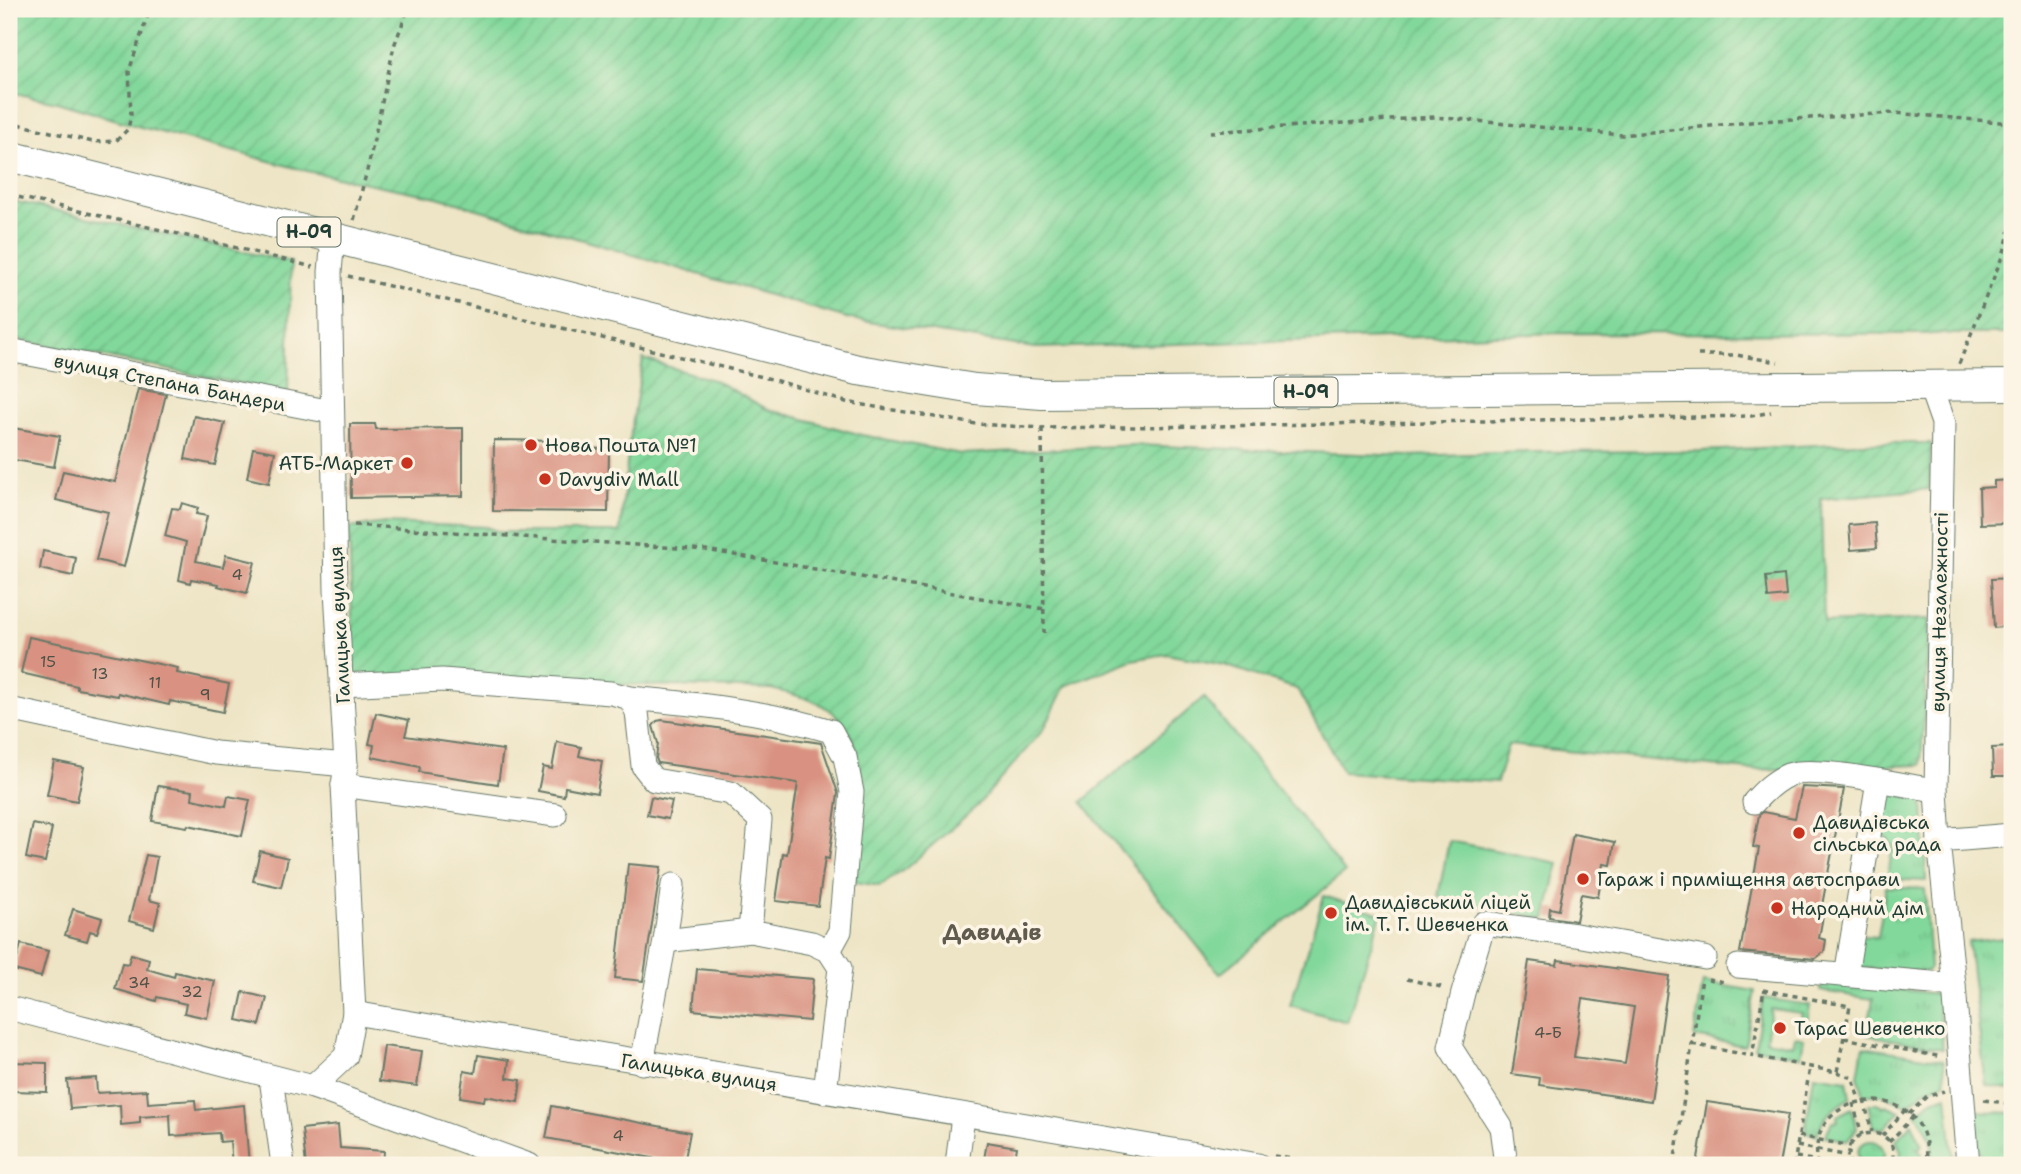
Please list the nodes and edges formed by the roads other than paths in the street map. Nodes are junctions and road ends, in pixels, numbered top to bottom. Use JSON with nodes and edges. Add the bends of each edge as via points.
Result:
{"nodes":[{"id":1,"x":9,"y":156,"type":"edge"},
{"id":2,"x":341,"y":240,"type":"junction"},
{"id":3,"x":9,"y":350,"type":"edge"},
{"id":4,"x":2012,"y":385,"type":"edge"},
{"id":5,"x":1940,"y":386,"type":"junction"},
{"id":6,"x":332,"y":412,"type":"junction"},
{"id":7,"x":341,"y":685,"type":"junction"},
{"id":8,"x":630,"y":698,"type":"junction"},
{"id":9,"x":9,"y":709,"type":"edge"},
{"id":10,"x":344,"y":775,"type":"junction"},
{"id":11,"x":1878,"y":782,"type":"junction"},
{"id":12,"x":1936,"y":790,"type":"junction"},
{"id":13,"x":1754,"y":802,"type":"dead end"},
{"id":14,"x":555,"y":815,"type":"dead end"},
{"id":15,"x":2012,"y":835,"type":"edge"},
{"id":16,"x":1939,"y":841,"type":"junction"},
{"id":17,"x":673,"y":885,"type":"dead end"},
{"id":18,"x":750,"y":931,"type":"junction"},
{"id":19,"x":665,"y":941,"type":"junction"},
{"id":20,"x":829,"y":951,"type":"junction"},
{"id":21,"x":1705,"y":958,"type":"road end"},
{"id":22,"x":1738,"y":966,"type":"dead end"},
{"id":23,"x":1846,"y":975,"type":"junction"},
{"id":24,"x":1955,"y":985,"type":"junction"},
{"id":25,"x":9,"y":1009,"type":"edge"},
{"id":26,"x":354,"y":1013,"type":"junction"},
{"id":27,"x":642,"y":1063,"type":"junction"},
{"id":28,"x":271,"y":1078,"type":"junction"},
{"id":29,"x":313,"y":1087,"type":"junction"},
{"id":30,"x":825,"y":1092,"type":"junction"},
{"id":31,"x":963,"y":1115,"type":"junction"},
{"id":32,"x":1180,"y":1158,"type":"edge"},
{"id":33,"x":283,"y":1165,"type":"edge"},
{"id":34,"x":530,"y":1165,"type":"edge"},
{"id":35,"x":957,"y":1165,"type":"edge"},
{"id":36,"x":1258,"y":1165,"type":"edge"},
{"id":37,"x":1506,"y":1165,"type":"edge"},
{"id":38,"x":1968,"y":1165,"type":"edge"}],
"edges":[{"from":1,"to":2,"type":"main road","number":"Н-09"},
{"from":2,"to":5,"type":"main road","number":"Н-09","via":[[859,370],[975,389],[1042,394]]},
{"from":2,"to":6,"type":"street","name":"Галицька вулиця","via":[[330,272]]},
{"from":3,"to":6,"type":"street","name":"вулиця Степана Бандери"},
{"from":4,"to":5,"type":"main road","number":"Н-09"},
{"from":5,"to":12,"type":"street","name":"вулиця Незалежності"},
{"from":6,"to":7,"type":"street","name":"Галицька вулиця"},
{"from":7,"to":8,"type":"street","via":[[442,680]]},
{"from":7,"to":10,"type":"street","name":"Галицька вулиця"},
{"from":8,"to":18,"type":"street","via":[[643,766],[654,780],[731,793],[760,820]]},
{"from":8,"to":20,"type":"street","via":[[726,707],[831,731],[845,757],[852,792],[840,931]]},
{"from":9,"to":10,"type":"street"},
{"from":10,"to":14,"type":"street"},
{"from":10,"to":26,"type":"street","name":"Галицька вулиця"},
{"from":11,"to":12,"type":"street"},
{"from":11,"to":13,"type":"street","via":[[1826,773],[1791,774]]},
{"from":11,"to":23,"type":"street"},
{"from":12,"to":16,"type":"street","name":"вулиця Незалежності"},
{"from":15,"to":16,"type":"street"},
{"from":16,"to":24,"type":"street","name":"вулиця Незалежності"},
{"from":17,"to":19,"type":"street"},
{"from":18,"to":19,"type":"street"},
{"from":18,"to":20,"type":"street","via":[[812,943]]},
{"from":19,"to":27,"type":"street"},
{"from":20,"to":30,"type":"street","via":[[840,968]]},
{"from":21,"to":37,"type":"street","via":[[1484,923],[1450,1047],[1501,1127]]},
{"from":22,"to":23,"type":"street"},
{"from":23,"to":24,"type":"street"},
{"from":24,"to":38,"type":"street","name":"вулиця Незалежності","via":[[1961,1060],[1957,1093]]},
{"from":25,"to":28,"type":"street"},
{"from":26,"to":27,"type":"street","name":"Галицька вулиця"},
{"from":26,"to":29,"type":"street","name":"Галицька вулиця","via":[[346,1056]]},
{"from":27,"to":30,"type":"street","name":"Галицька вулиця"},
{"from":28,"to":29,"type":"street"},
{"from":28,"to":33,"type":"street"},
{"from":29,"to":34,"type":"street"},
{"from":30,"to":31,"type":"street","name":"Галицька вулиця"},
{"from":31,"to":32,"type":"street","name":"Галицька вулиця"},
{"from":31,"to":35,"type":"street"},
{"from":32,"to":36,"type":"street","name":"Галицька вулиця"}]}
